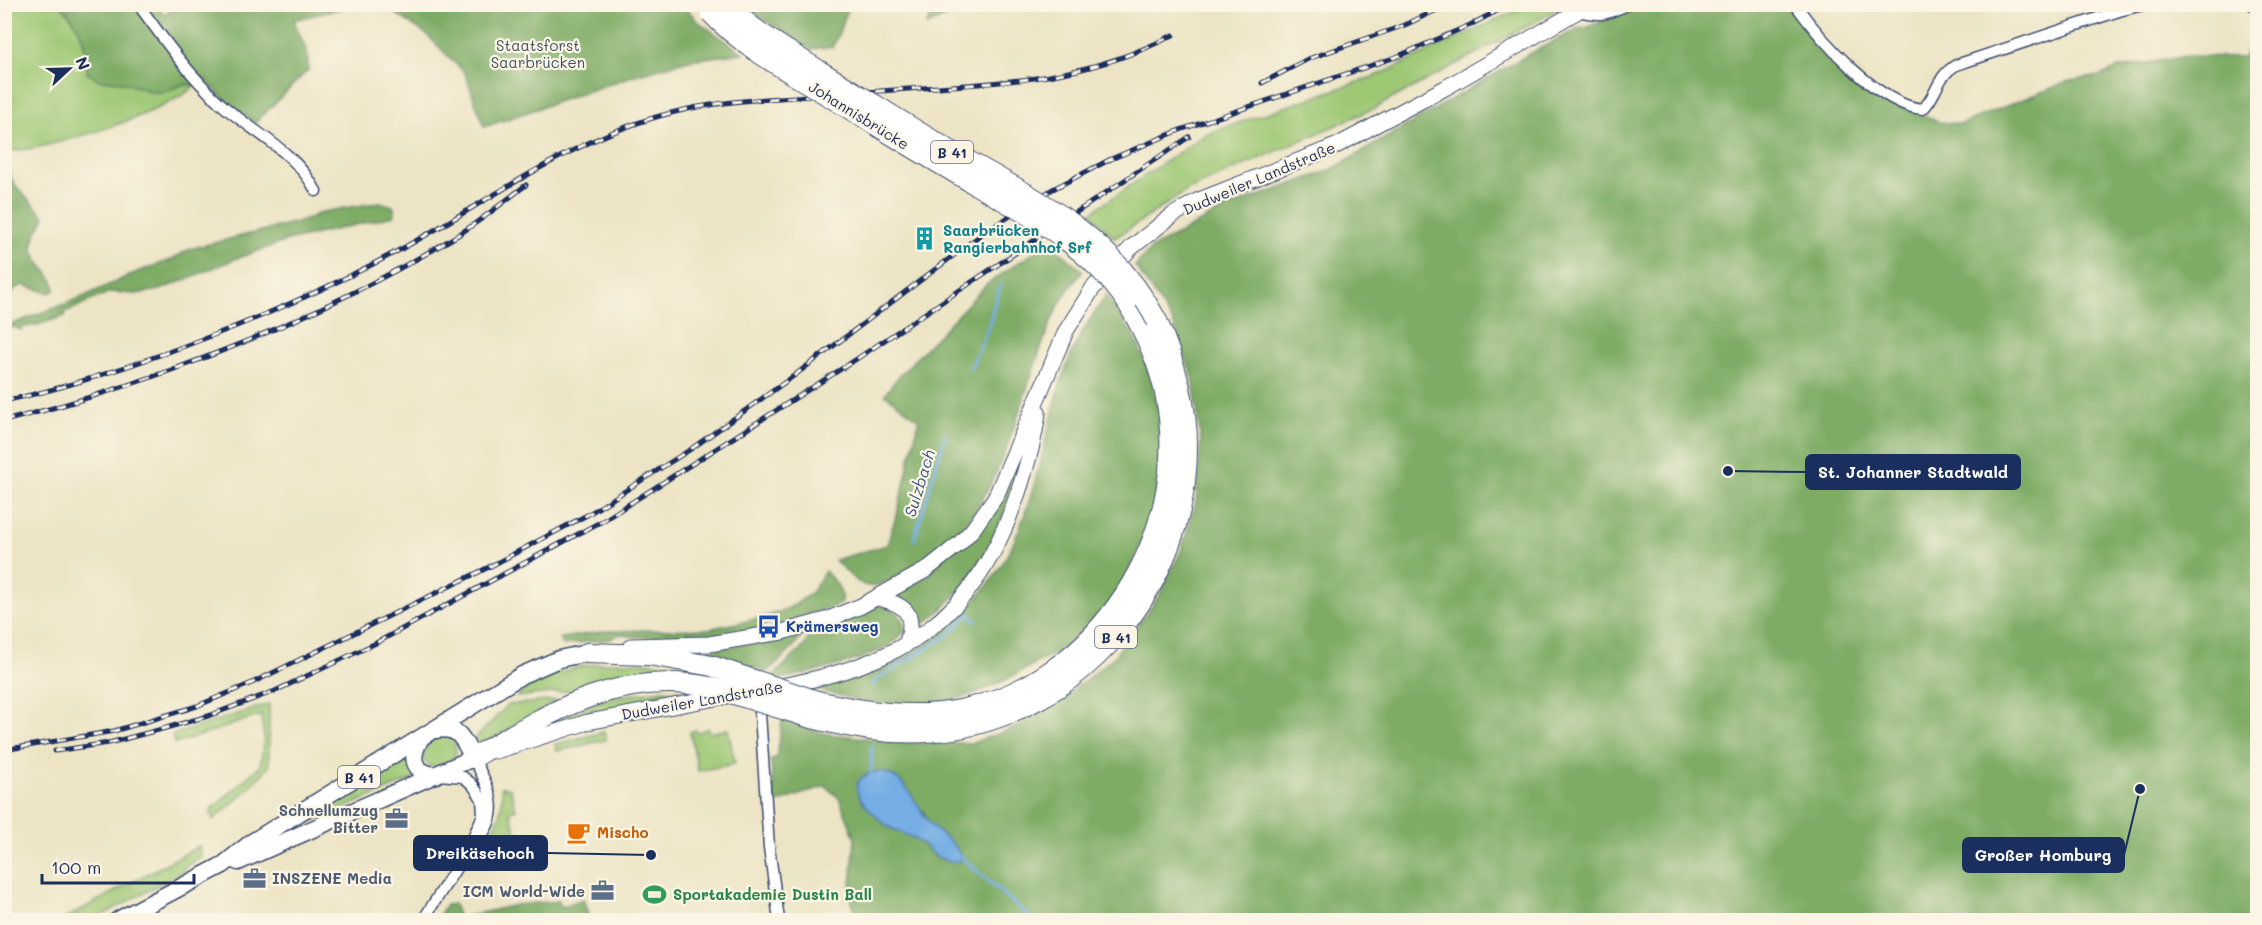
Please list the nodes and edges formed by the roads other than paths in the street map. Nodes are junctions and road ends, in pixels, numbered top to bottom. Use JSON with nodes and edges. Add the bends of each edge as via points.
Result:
{"nodes":[{"id":1,"x":138,"y":4,"type":"edge"},
{"id":2,"x":1629,"y":4,"type":"edge"},
{"id":3,"x":1796,"y":4,"type":"edge"},
{"id":4,"x":2147,"y":4,"type":"edge"},
{"id":5,"x":2252,"y":4,"type":"edge"},
{"id":6,"x":713,"y":7,"type":"edge"},
{"id":7,"x":2258,"y":7,"type":"edge"},
{"id":8,"x":1585,"y":8,"type":"edge"},
{"id":9,"x":316,"y":191,"type":"dead end"},
{"id":10,"x":1041,"y":392,"type":"junction"},
{"id":11,"x":878,"y":598,"type":"junction"},
{"id":12,"x":906,"y":645,"type":"junction"},
{"id":13,"x":587,"y":653,"type":"junction"},
{"id":14,"x":758,"y":690,"type":"junction"},
{"id":15,"x":812,"y":709,"type":"junction"},
{"id":16,"x":428,"y":734,"type":"junction"},
{"id":17,"x":473,"y":758,"type":"junction"},
{"id":18,"x":436,"y":775,"type":"junction"},
{"id":19,"x":467,"y":851,"type":"junction"},
{"id":20,"x":223,"y":865,"type":"junction"},
{"id":21,"x":118,"y":921,"type":"edge"},
{"id":22,"x":423,"y":921,"type":"edge"},
{"id":23,"x":779,"y":921,"type":"edge"}],
"edges":[{"from":1,"to":9,"type":"street","via":[[205,88],[296,162]]},
{"from":2,"to":8,"type":"street","via":[[1599,15]]},
{"from":3,"to":4,"type":"street","via":[[1826,43],[1863,77],[1906,104],[1923,109],[1942,76],[1956,65]]},
{"from":5,"to":7,"type":"street"},
{"from":6,"to":15,"type":"highway","name":"Johannisbrücke","number":"B 41","bridge":true,"via":[[747,44],[780,66],[1059,233],[1085,254],[1121,294],[1145,336],[1167,399],[1169,474],[1152,541],[1132,582],[1085,645],[1041,678],[961,710],[913,715],[844,707]]},
{"from":6,"to":15,"type":"highway","name":"Johannisbrücke","number":"B 41","bridge":true,"via":[[1069,219],[1096,241],[1147,302],[1157,321],[1173,360],[1185,413],[1184,493],[1171,545],[1138,608],[1116,637],[1078,673],[1023,707],[940,731],[864,730]]},
{"from":8,"to":10,"type":"main road","name":"Dudweiler Landstraße","via":[[1346,141],[1197,201],[1153,229],[1093,288],[1066,331]]},
{"from":10,"to":11,"type":"main road","name":"Dudweiler Landstraße","via":[[1000,488],[973,529],[926,570]]},
{"from":10,"to":12,"type":"main road","name":"Dudweiler Landstraße","via":[[1021,481],[990,559],[948,613]]},
{"from":11,"to":12,"type":"main road","via":[[900,605],[910,615]]},
{"from":11,"to":13,"type":"main road","name":"Dudweiler Landstraße","via":[[826,620],[761,637],[709,644],[612,647]]},
{"from":12,"to":14,"type":"main road","name":"Dudweiler Landstraße","via":[[831,675]]},
{"from":13,"to":15,"type":"highway","number":"B 41","bridge":true,"via":[[649,655],[712,666]]},
{"from":13,"to":16,"type":"main road","name":"Dudweiler Landstraße","via":[[522,675]]},
{"from":14,"to":17,"type":"main road","name":"Dudweiler Landstraße","via":[[588,722]]},
{"from":14,"to":23,"type":"street","via":[[769,847]]},
{"from":15,"to":17,"type":"highway","number":"B 41","bridge":true,"via":[[681,682],[621,687],[557,709]]},
{"from":16,"to":17,"type":"main road","via":[[455,730]]},
{"from":16,"to":18,"type":"main road","via":[[413,758],[426,774]]},
{"from":16,"to":20,"type":"main road","name":"Dudweiler Landstraße","number":"B 41","via":[[252,842]]},
{"from":17,"to":18,"type":"main road","name":"Dudweiler Landstraße"},
{"from":17,"to":19,"type":"street","via":[[490,789],[493,812],[483,834]]},
{"from":18,"to":19,"type":"street","via":[[463,777],[482,799],[483,815]]},
{"from":18,"to":20,"type":"main road","name":"Dudweiler Landstraße","number":"B 41"},
{"from":19,"to":22,"type":"street"},
{"from":20,"to":21,"type":"main road","name":"Dudweiler Landstraße","number":"B 41"}]}
